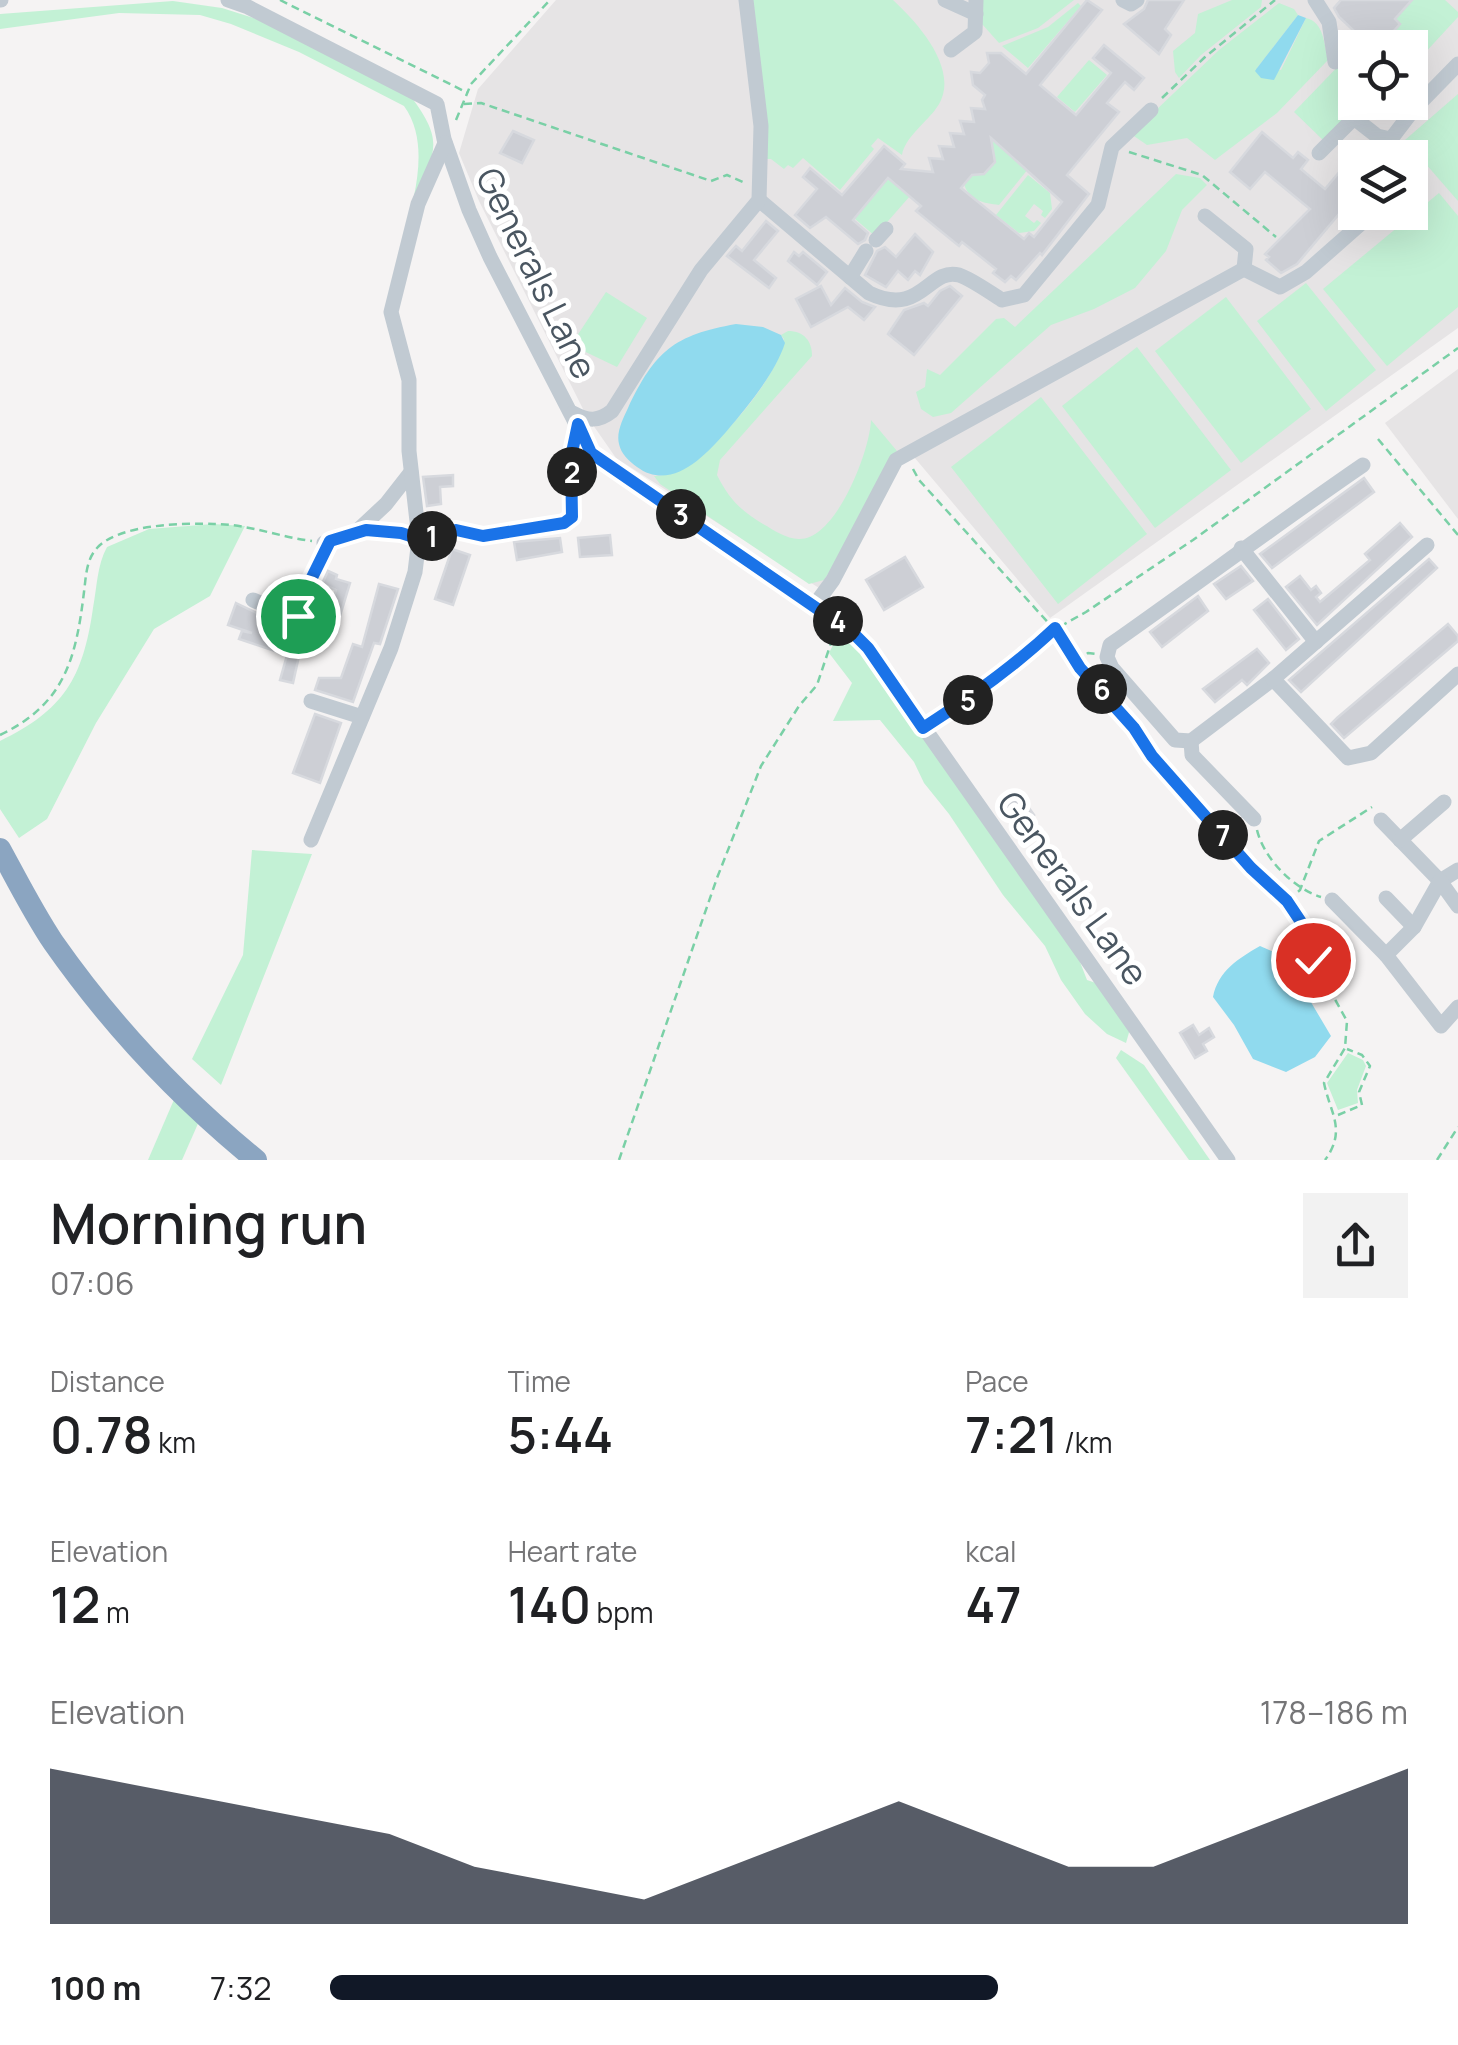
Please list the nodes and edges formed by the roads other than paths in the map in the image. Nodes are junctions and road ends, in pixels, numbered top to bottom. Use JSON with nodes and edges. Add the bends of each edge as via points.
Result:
{"nodes":[{"id":1,"x":228,"y":0,"type":"edge"},
{"id":2,"x":746,"y":0,"type":"edge"},
{"id":3,"x":945,"y":0,"type":"edge"},
{"id":4,"x":1123,"y":0,"type":"edge"},
{"id":5,"x":1136,"y":0,"type":"edge"},
{"id":6,"x":1316,"y":0,"type":"edge"},
{"id":7,"x":976,"y":7,"type":"edge"},
{"id":8,"x":951,"y":50,"type":"dead end"},
{"id":9,"x":1334,"y":62,"type":"dead end"},
{"id":10,"x":1458,"y":64,"type":"edge"},
{"id":11,"x":1150,"y":110,"type":"road end"},
{"id":12,"x":1391,"y":139,"type":"joint"},
{"id":13,"x":446,"y":143,"type":"junction"},
{"id":14,"x":1320,"y":152,"type":"dead end"},
{"id":15,"x":756,"y":194,"type":"junction"},
{"id":16,"x":1205,"y":216,"type":"dead end"},
{"id":17,"x":1353,"y":230,"type":"edge"},
{"id":18,"x":876,"y":240,"type":"dead end"},
{"id":19,"x":1244,"y":269,"type":"junction"},
{"id":20,"x":850,"y":277,"type":"junction"},
{"id":21,"x":575,"y":418,"type":"junction"},
{"id":22,"x":1363,"y":466,"type":"dead end"},
{"id":23,"x":410,"y":472,"type":"junction"},
{"id":24,"x":386,"y":504,"type":"junction"},
{"id":25,"x":385,"y":531,"type":"junction"},
{"id":26,"x":355,"y":533,"type":"junction"},
{"id":27,"x":420,"y":539,"type":"junction"},
{"id":28,"x":1427,"y":544,"type":"dead end"},
{"id":29,"x":1241,"y":548,"type":"junction"},
{"id":30,"x":253,"y":600,"type":"dead end"},
{"id":31,"x":814,"y":606,"type":"junction"},
{"id":32,"x":1316,"y":642,"type":"junction"},
{"id":33,"x":1458,"y":674,"type":"edge"},
{"id":34,"x":1273,"y":679,"type":"junction"},
{"id":35,"x":310,"y":701,"type":"dead end"},
{"id":36,"x":362,"y":717,"type":"junction"},
{"id":37,"x":1190,"y":741,"type":"junction"},
{"id":38,"x":1444,"y":802,"type":"dead end"},
{"id":39,"x":1254,"y":819,"type":"road end"},
{"id":40,"x":1381,"y":820,"type":"road end"},
{"id":41,"x":312,"y":840,"type":"dead end"},
{"id":42,"x":1400,"y":840,"type":"junction"},
{"id":43,"x":0,"y":849,"type":"edge"},
{"id":44,"x":1458,"y":870,"type":"edge"},
{"id":45,"x":1440,"y":881,"type":"junction"},
{"id":46,"x":1386,"y":898,"type":"dead end"},
{"id":47,"x":1332,"y":900,"type":"road end"},
{"id":48,"x":1458,"y":906,"type":"edge"},
{"id":49,"x":1414,"y":927,"type":"junction"},
{"id":50,"x":1386,"y":955,"type":"junction"},
{"id":51,"x":1458,"y":1007,"type":"edge"},
{"id":52,"x":256,"y":1160,"type":"edge"},
{"id":53,"x":1228,"y":1160,"type":"edge"}],
"edges":[{"from":1,"to":13,"type":"street","name":"Generals Lane","via":[[437,104]]},
{"from":2,"to":15,"type":"street","via":[[761,126]]},
{"from":3,"to":7,"type":"street"},
{"from":4,"to":5,"type":"street"},
{"from":6,"to":9,"type":"street","via":[[1328,22]]},
{"from":7,"to":8,"type":"street","via":[[975,32]]},
{"from":10,"to":12,"type":"street"},
{"from":11,"to":20,"type":"street","via":[[1112,146],[1098,205],[1024,295],[1002,300],[957,274],[941,276],[916,296],[884,300]]},
{"from":12,"to":14,"type":"street","via":[[1354,118]]},
{"from":13,"to":21,"type":"street","name":"Generals Lane","via":[[490,257]]},
{"from":13,"to":23,"type":"street","via":[[418,204],[391,312],[410,380]]},
{"from":15,"to":20,"type":"street"},
{"from":15,"to":21,"type":"street","via":[[612,411],[604,418]]},
{"from":16,"to":19,"type":"street","via":[[1246,249]]},
{"from":17,"to":19,"type":"street","via":[[1290,284],[1271,285]]},
{"from":18,"to":20,"type":"street"},
{"from":19,"to":31,"type":"street","via":[[896,460]]},
{"from":21,"to":27,"type":"street","via":[[572,517],[483,536],[456,530]]},
{"from":21,"to":31,"type":"street","name":"Generals Lane","via":[[591,453]]},
{"from":22,"to":29,"type":"street"},
{"from":23,"to":24,"type":"street"},
{"from":23,"to":27,"type":"street"},
{"from":24,"to":25,"type":"street"},
{"from":24,"to":26,"type":"street"},
{"from":25,"to":26,"type":"street"},
{"from":25,"to":27,"type":"street"},
{"from":26,"to":30,"type":"street","via":[[327,542],[290,614]]},
{"from":27,"to":36,"type":"street","via":[[396,633]]},
{"from":28,"to":32,"type":"street"},
{"from":29,"to":32,"type":"street"},
{"from":29,"to":37,"type":"street","via":[[1110,645],[1112,668],[1175,740]]},
{"from":31,"to":53,"type":"street","name":"Generals Lane","via":[[868,648]]},
{"from":32,"to":34,"type":"street"},
{"from":33,"to":34,"type":"street","via":[[1371,753],[1348,758]]},
{"from":34,"to":37,"type":"street"},
{"from":35,"to":36,"type":"street"},
{"from":36,"to":41,"type":"street"},
{"from":37,"to":39,"type":"street","via":[[1192,755]]},
{"from":38,"to":42,"type":"street"},
{"from":40,"to":42,"type":"street"},
{"from":42,"to":45,"type":"street"},
{"from":43,"to":52,"type":"highway","via":[[86,986],[168,1079]]},
{"from":44,"to":45,"type":"street"},
{"from":45,"to":48,"type":"street"},
{"from":45,"to":49,"type":"street"},
{"from":46,"to":49,"type":"street"},
{"from":47,"to":50,"type":"street"},
{"from":49,"to":50,"type":"street"},
{"from":50,"to":51,"type":"street","via":[[1440,1026]]}]}
